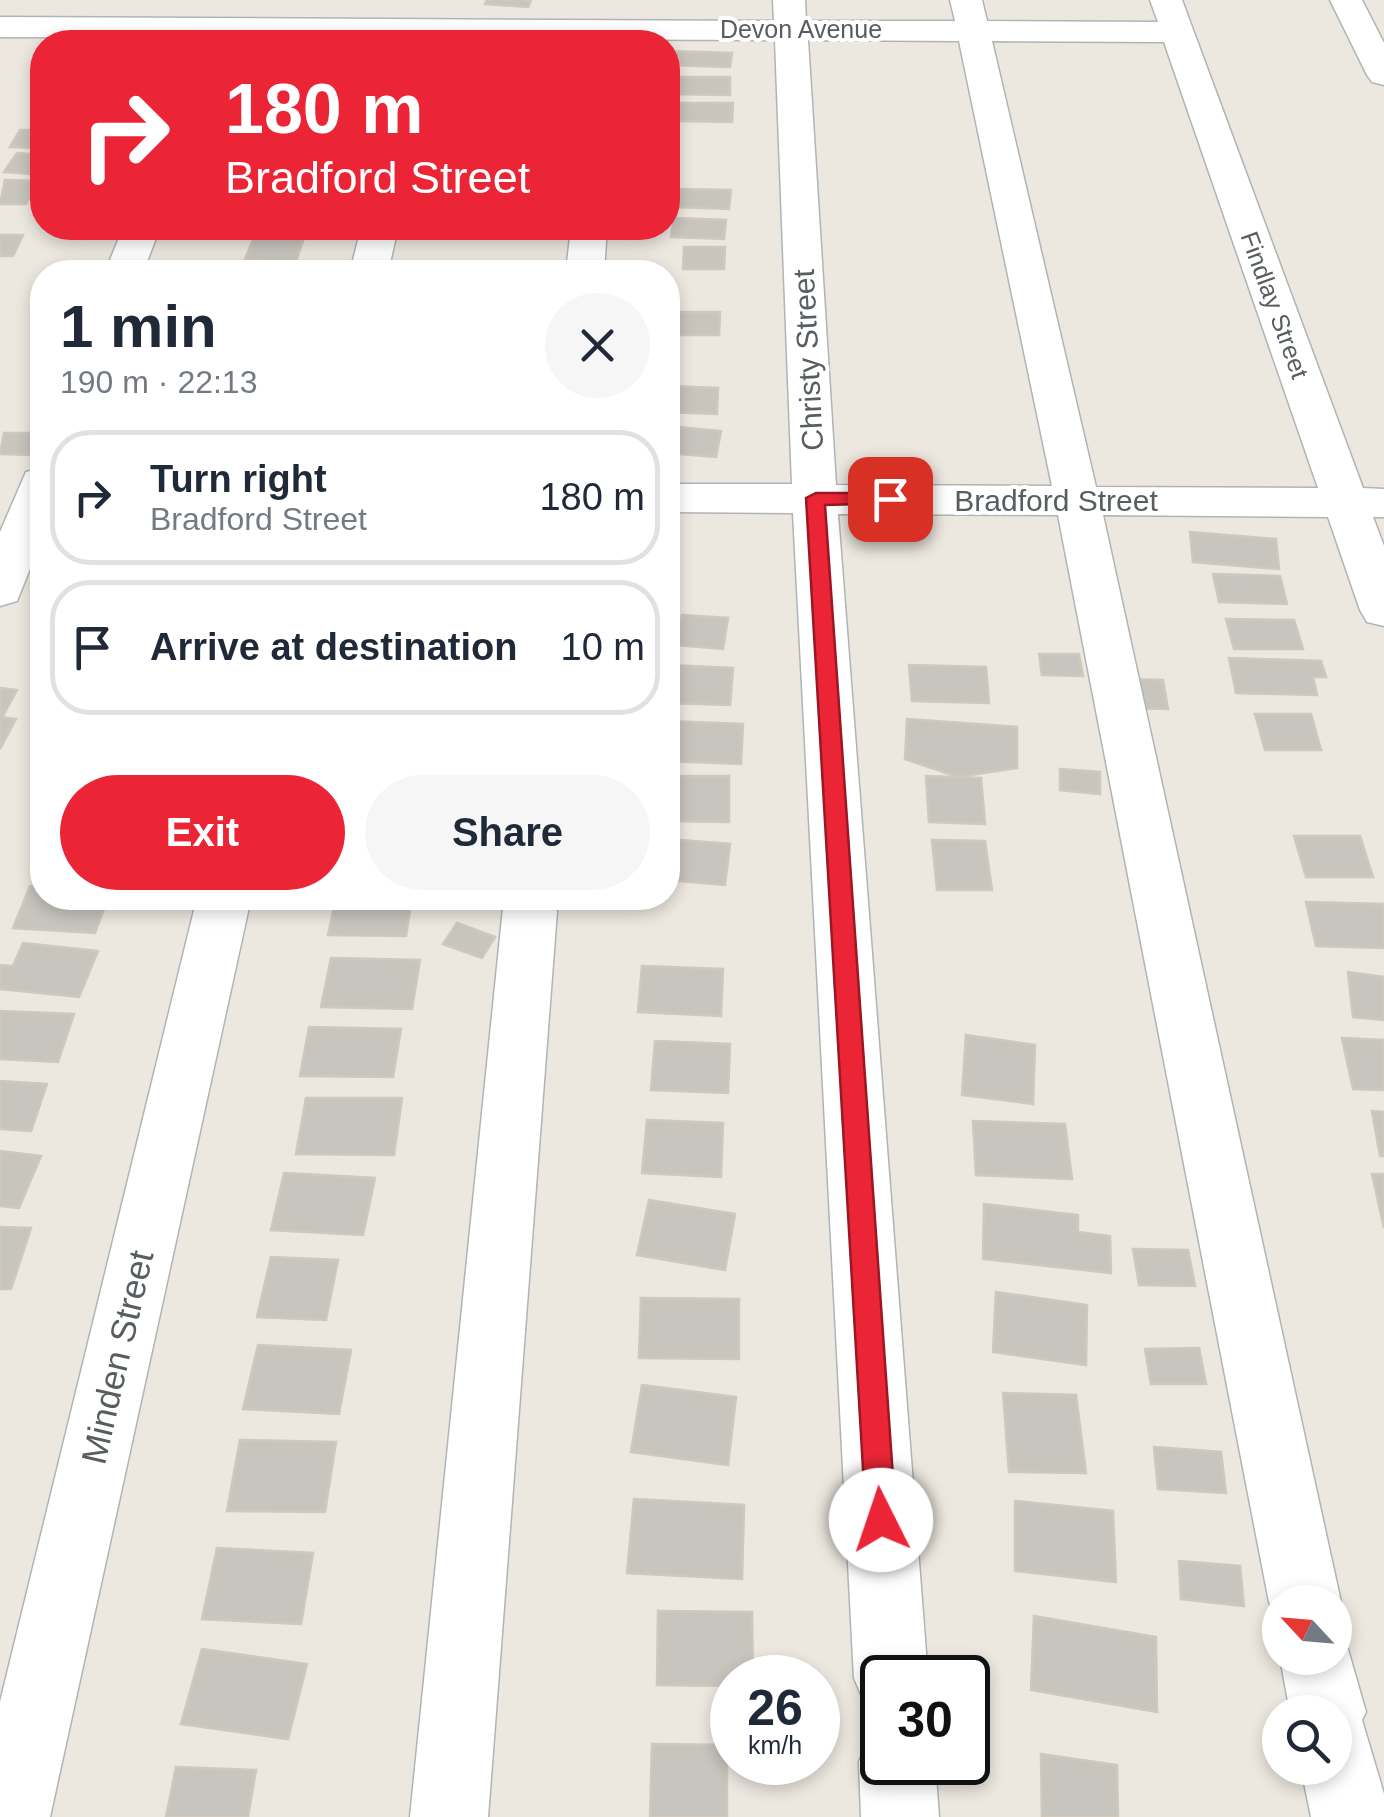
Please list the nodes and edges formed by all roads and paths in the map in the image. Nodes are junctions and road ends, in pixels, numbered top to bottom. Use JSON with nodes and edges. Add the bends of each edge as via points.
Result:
{"nodes":[{"id":1,"x":1346,"y":0,"type":"edge"},
{"id":2,"x":790,"y":15,"type":"edge"},
{"id":3,"x":970,"y":15,"type":"edge"},
{"id":4,"x":1172,"y":16,"type":"edge"},
{"id":5,"x":426,"y":23,"type":"edge"},
{"id":6,"x":606,"y":24,"type":"edge"},
{"id":7,"x":2,"y":30,"type":"edge"},
{"id":8,"x":292,"y":30,"type":"edge"},
{"id":9,"x":30,"y":31,"type":"edge"},
{"id":10,"x":1384,"y":75,"type":"edge"},
{"id":11,"x":30,"y":493,"type":"edge"},
{"id":12,"x":680,"y":498,"type":"edge"},
{"id":13,"x":816,"y":498,"type":"junction"},
{"id":14,"x":1078,"y":500,"type":"junction"},
{"id":15,"x":1365,"y":503,"type":"edge"},
{"id":16,"x":0,"y":590,"type":"edge"},
{"id":17,"x":1384,"y":610,"type":"edge"},
{"id":18,"x":221,"y":910,"type":"edge"},
{"id":19,"x":530,"y":910,"type":"edge"},
{"id":20,"x":1301,"y":1585,"type":"edge"},
{"id":21,"x":890,"y":1655,"type":"edge"},
{"id":22,"x":898,"y":1785,"type":"edge"},
{"id":23,"x":1343,"y":1785,"type":"edge"},
{"id":24,"x":11,"y":1817,"type":"edge"},
{"id":25,"x":449,"y":1817,"type":"edge"},
{"id":26,"x":900,"y":1817,"type":"edge"},
{"id":27,"x":1350,"y":1817,"type":"edge"}],
"edges":[{"from":1,"to":10,"type":"street"},
{"from":2,"to":3,"type":"street","name":"Devon Avenue"},
{"from":2,"to":6,"type":"street","name":"Devon Avenue"},
{"from":2,"to":13,"type":"street","name":"Christy Street"},
{"from":3,"to":4,"type":"street","name":"Devon Avenue"},
{"from":3,"to":14,"type":"street"},
{"from":4,"to":15,"type":"street","name":"Findlay Street"},
{"from":5,"to":6,"type":"street","name":"Devon Avenue"},
{"from":5,"to":8,"type":"street","name":"Devon Avenue"},
{"from":7,"to":9,"type":"street","name":"Devon Avenue"},
{"from":11,"to":16,"type":"street"},
{"from":12,"to":13,"type":"street","name":"Bradford Street"},
{"from":13,"to":14,"type":"street","name":"Bradford Street"},
{"from":13,"to":21,"type":"street","name":"Christy Street"},
{"from":14,"to":15,"type":"street","name":"Bradford Street"},
{"from":14,"to":20,"type":"street"},
{"from":15,"to":17,"type":"street","name":"Findlay Street"},
{"from":18,"to":24,"type":"street","name":"Minden Street"},
{"from":19,"to":25,"type":"street"},
{"from":22,"to":26,"type":"street"},
{"from":23,"to":27,"type":"street"}]}
